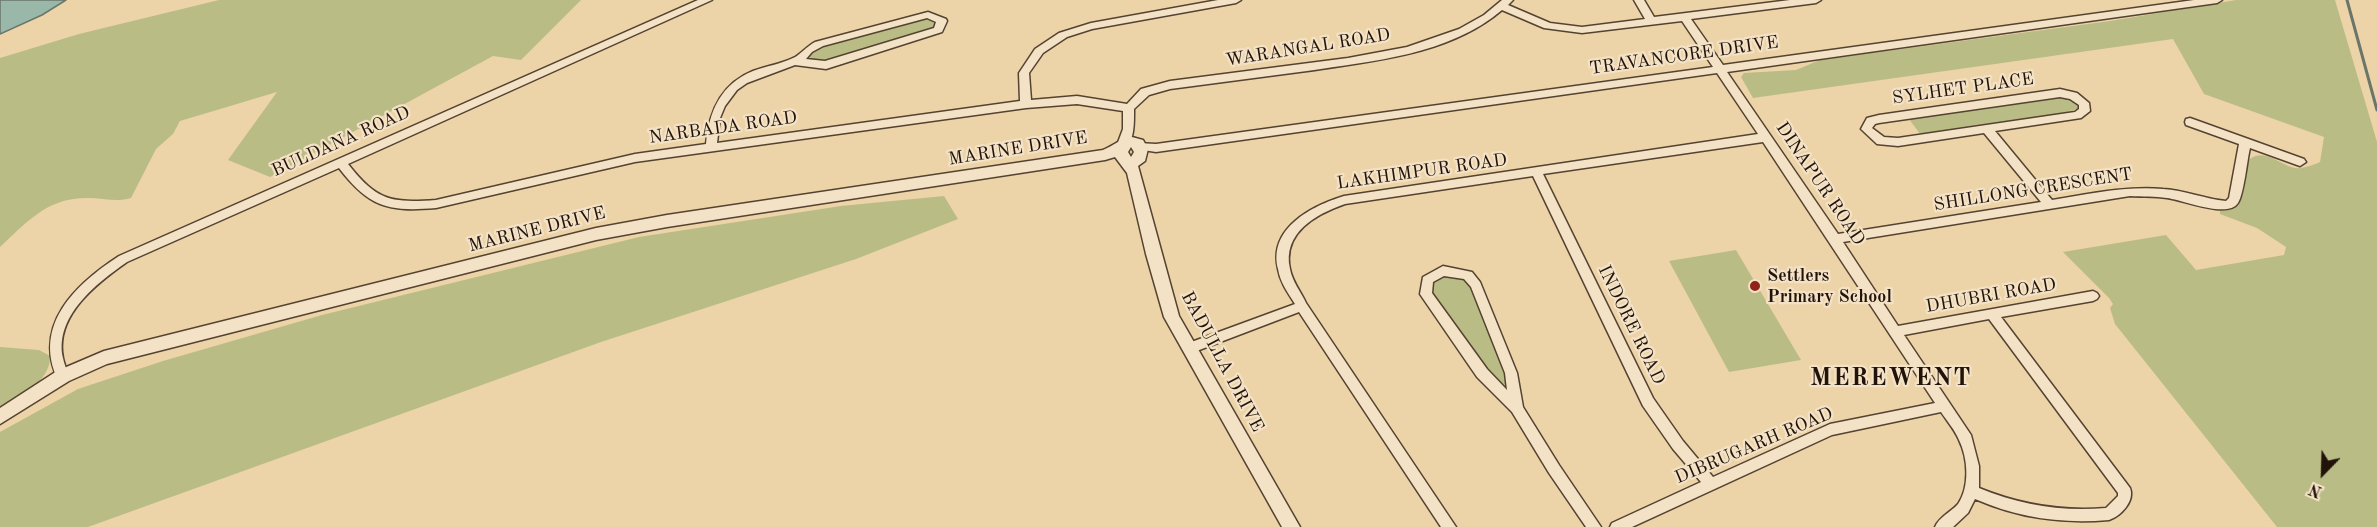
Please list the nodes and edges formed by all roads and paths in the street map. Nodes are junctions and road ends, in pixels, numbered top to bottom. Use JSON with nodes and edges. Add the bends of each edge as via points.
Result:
{"nodes":[{"id":1,"x":707,"y":0,"type":"edge"},
{"id":2,"x":1236,"y":0,"type":"edge"},
{"id":3,"x":1639,"y":0,"type":"edge"},
{"id":4,"x":1816,"y":0,"type":"edge"},
{"id":5,"x":2217,"y":0,"type":"edge"},
{"id":6,"x":1505,"y":3,"type":"edge"},
{"id":7,"x":1684,"y":16,"type":"junction"},
{"id":8,"x":1651,"y":21,"type":"junction"},
{"id":9,"x":798,"y":61,"type":"junction"},
{"id":10,"x":1721,"y":70,"type":"junction"},
{"id":11,"x":1026,"y":104,"type":"junction"},
{"id":12,"x":1129,"y":108,"type":"junction"},
{"id":13,"x":2190,"y":122,"type":"dead end"},
{"id":14,"x":1986,"y":128,"type":"junction"},
{"id":15,"x":1767,"y":137,"type":"junction"},
{"id":16,"x":2245,"y":143,"type":"junction"},
{"id":17,"x":711,"y":147,"type":"junction"},
{"id":18,"x":1131,"y":154,"type":"junction"},
{"id":19,"x":341,"y":162,"type":"junction"},
{"id":20,"x":2300,"y":162,"type":"dead end"},
{"id":21,"x":1537,"y":173,"type":"junction"},
{"id":22,"x":2049,"y":204,"type":"junction"},
{"id":23,"x":1836,"y":239,"type":"junction"},
{"id":24,"x":2093,"y":296,"type":"dead end"},
{"id":25,"x":1302,"y":306,"type":"junction"},
{"id":26,"x":1991,"y":313,"type":"junction"},
{"id":27,"x":1896,"y":331,"type":"junction"},
{"id":28,"x":1190,"y":348,"type":"junction"},
{"id":29,"x":63,"y":375,"type":"junction"},
{"id":30,"x":1945,"y":406,"type":"junction"},
{"id":31,"x":1516,"y":408,"type":"junction"},
{"id":32,"x":0,"y":417,"type":"edge"},
{"id":33,"x":1710,"y":483,"type":"junction"},
{"id":34,"x":1972,"y":491,"type":"junction"},
{"id":35,"x":1291,"y":527,"type":"edge"},
{"id":36,"x":1449,"y":527,"type":"edge"},
{"id":37,"x":1594,"y":527,"type":"edge"},
{"id":38,"x":1617,"y":527,"type":"edge"},
{"id":39,"x":1942,"y":527,"type":"edge"}],
"edges":[{"from":1,"to":19,"type":"street","name":"BULDANA ROAD"},
{"from":2,"to":11,"type":"street","via":[[1063,34],[1039,51],[1024,73]]},
{"from":3,"to":8,"type":"street"},
{"from":4,"to":7,"type":"street"},
{"from":5,"to":10,"type":"street","name":"TRAVANCORE DRIVE"},
{"from":6,"to":8,"type":"street","via":[[1535,21],[1564,29]]},
{"from":6,"to":12,"type":"street","name":"WARANGAL ROAD","via":[[1466,29],[1411,49],[1352,61],[1170,85],[1145,92]]},
{"from":7,"to":8,"type":"street"},
{"from":7,"to":10,"type":"street","name":"DINAPUR ROAD"},
{"from":9,"to":9,"type":"street","via":[[821,66],[837,62],[933,34],[942,21],[928,15],[915,16],[819,44]]},
{"from":9,"to":17,"type":"street","via":[[760,72],[726,94],[715,111]]},
{"from":10,"to":15,"type":"street","name":"DINAPUR ROAD"},
{"from":10,"to":18,"type":"street","name":"TRAVANCORE DRIVE"},
{"from":11,"to":12,"type":"street","name":"NARBADA ROAD","via":[[1085,100]]},
{"from":11,"to":17,"type":"street","name":"NARBADA ROAD"},
{"from":12,"to":18,"type":"street"},
{"from":13,"to":16,"type":"street"},
{"from":14,"to":14,"type":"street","name":"SYLHET PLACE","via":[[2077,115],[2086,106],[2073,96],[2060,93],[1879,119],[1871,121],[1866,129],[1881,141],[1898,142]]},
{"from":14,"to":22,"type":"street"},
{"from":15,"to":21,"type":"street","name":"LAKHIMPUR ROAD"},
{"from":15,"to":23,"type":"street","name":"DINAPUR ROAD"},
{"from":16,"to":20,"type":"street"},
{"from":16,"to":22,"type":"street","name":"SHILLONG CRESCENT","via":[[2234,200],[2229,205],[2148,190]]},
{"from":17,"to":19,"type":"street","name":"NARBADA ROAD","via":[[635,158],[414,206],[391,205],[375,199],[361,189]]},
{"from":18,"to":28,"type":"street","name":"BADULLA DRIVE","via":[[1163,293]]},
{"from":18,"to":29,"type":"street","name":"MARINE DRIVE","via":[[596,234],[137,349]]},
{"from":19,"to":29,"type":"street","name":"BULDANA ROAD","via":[[109,267],[76,296],[60,327],[57,347]]},
{"from":21,"to":25,"type":"street","name":"LAKHIMPUR ROAD","via":[[1344,200],[1314,211],[1292,231],[1283,255],[1286,274]]},
{"from":21,"to":33,"type":"street","name":"INDORE ROAD","via":[[1648,402]]},
{"from":22,"to":23,"type":"street","name":"SHILLONG CRESCENT"},
{"from":23,"to":27,"type":"street","name":"DINAPUR ROAD"},
{"from":24,"to":26,"type":"street","name":"DHUBRI ROAD"},
{"from":25,"to":28,"type":"street"},
{"from":25,"to":36,"type":"street","name":"LAKHIMPUR ROAD"},
{"from":26,"to":27,"type":"street","name":"DHUBRI ROAD"},
{"from":26,"to":34,"type":"street","via":[[2125,492],[2124,499],[2109,514],[2060,516],[2020,510]]},
{"from":27,"to":30,"type":"street","name":"DINAPUR ROAD"},
{"from":28,"to":35,"type":"street","name":"BADULLA DRIVE"},
{"from":29,"to":32,"type":"street","name":"MARINE DRIVE"},
{"from":30,"to":33,"type":"street","name":"DIBRUGARH ROAD","via":[[1830,430]]},
{"from":30,"to":34,"type":"street","name":"DINAPUR ROAD","via":[[1966,439],[1975,475]]},
{"from":31,"to":31,"type":"street","via":[[1482,373],[1431,304],[1425,284],[1431,277],[1443,271],[1473,279],[1511,373]]},
{"from":31,"to":37,"type":"street"},
{"from":33,"to":38,"type":"street","name":"DIBRUGARH ROAD"},
{"from":34,"to":39,"type":"street","name":"DINAPUR ROAD","via":[[1959,516]]}]}
